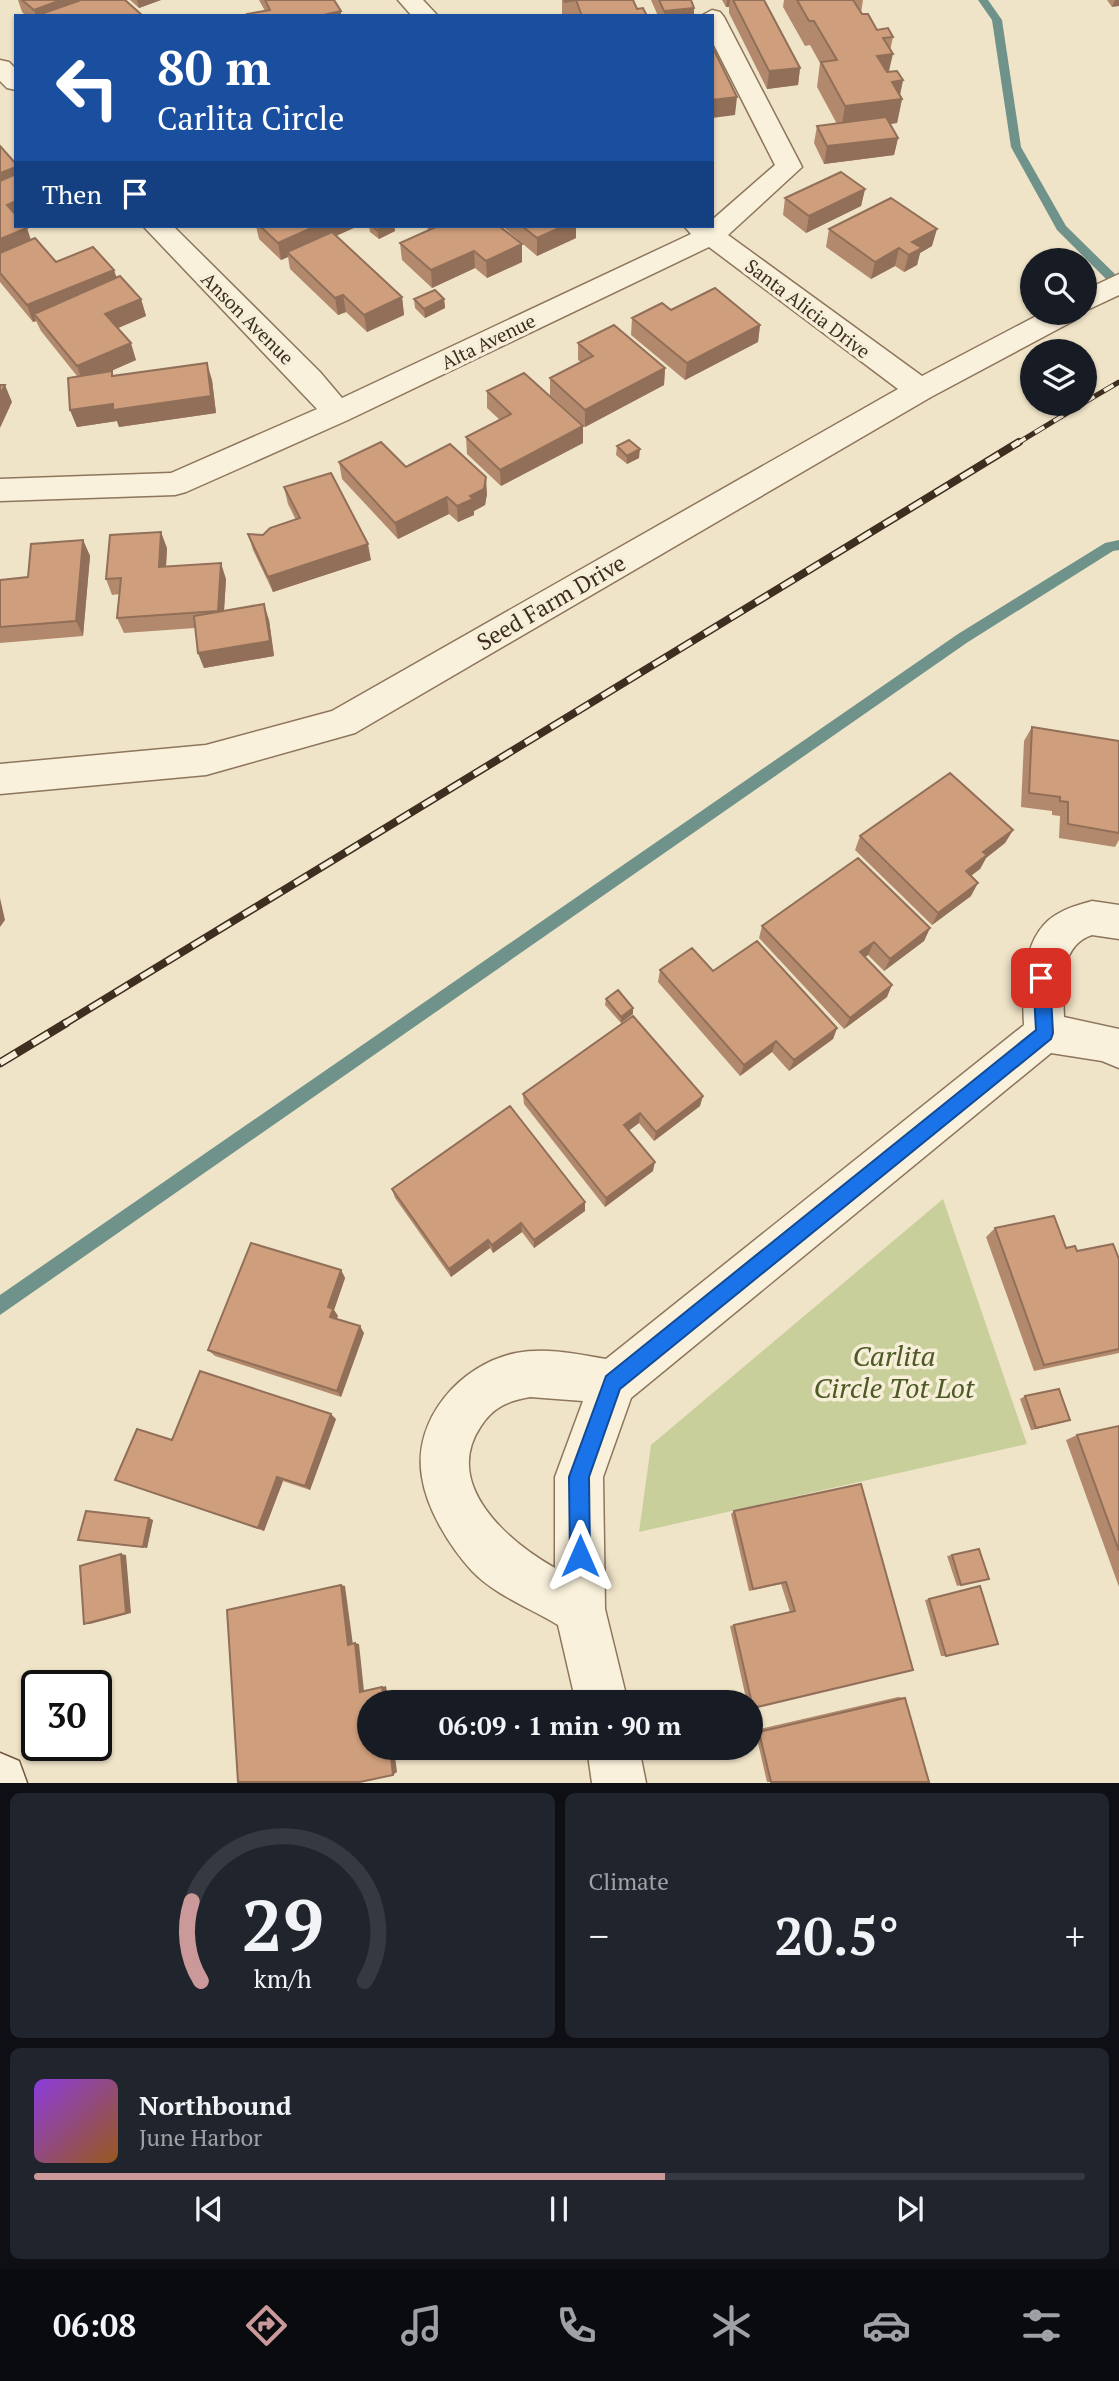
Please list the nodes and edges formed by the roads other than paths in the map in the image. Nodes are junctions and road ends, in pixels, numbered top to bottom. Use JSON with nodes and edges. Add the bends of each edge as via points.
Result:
{"nodes":[{"id":1,"x":410,"y":0,"type":"edge"},
{"id":2,"x":424,"y":14,"type":"edge"},
{"id":3,"x":714,"y":20,"type":"edge"},
{"id":4,"x":0,"y":67,"type":"edge"},
{"id":5,"x":14,"y":81,"type":"edge"},
{"id":6,"x":714,"y":223,"type":"edge"},
{"id":7,"x":159,"y":228,"type":"edge"},
{"id":8,"x":704,"y":231,"type":"edge"},
{"id":9,"x":1119,"y":283,"type":"edge"},
{"id":10,"x":1097,"y":295,"type":"edge"},
{"id":11,"x":1042,"y":325,"type":"edge"},
{"id":12,"x":920,"y":390,"type":"junction"},
{"id":13,"x":337,"y":413,"type":"junction"},
{"id":14,"x":0,"y":490,"type":"edge"},
{"id":15,"x":0,"y":779,"type":"edge"},
{"id":16,"x":1119,"y":922,"type":"edge"},
{"id":17,"x":1045,"y":1033,"type":"junction"},
{"id":18,"x":1119,"y":1049,"type":"edge"},
{"id":19,"x":613,"y":1383,"type":"junction"},
{"id":20,"x":580,"y":1609,"type":"junction"},
{"id":21,"x":599,"y":1690,"type":"edge"},
{"id":22,"x":614,"y":1760,"type":"edge"},
{"id":23,"x":619,"y":1783,"type":"edge"}],
"edges":[{"from":1,"to":2,"type":"street"},
{"from":3,"to":6,"type":"street","name":"Alta Avenue","via":[[789,167]]},
{"from":4,"to":5,"type":"street"},
{"from":7,"to":13,"type":"street","name":"Anson Avenue"},
{"from":8,"to":12,"type":"street","name":"Santa Alicia Drive"},
{"from":8,"to":13,"type":"street","name":"Alta Avenue"},
{"from":9,"to":10,"type":"street"},
{"from":11,"to":12,"type":"street","name":"Seed Farm Drive"},
{"from":12,"to":15,"type":"street","name":"Seed Farm Drive","via":[[342,723],[206,760]]},
{"from":13,"to":14,"type":"street","name":"Alta Avenue","via":[[174,484]]},
{"from":16,"to":17,"type":"street","via":[[1092,918],[1063,930],[1046,957],[1041,978]]},
{"from":17,"to":18,"type":"street"},
{"from":17,"to":19,"type":"street"},
{"from":19,"to":20,"type":"street","via":[[579,1477]]},
{"from":19,"to":20,"type":"street","via":[[537,1371],[499,1381],[470,1402],[451,1432],[445,1475],[461,1514],[495,1559]]},
{"from":20,"to":21,"type":"street"},
{"from":22,"to":23,"type":"street"}]}
